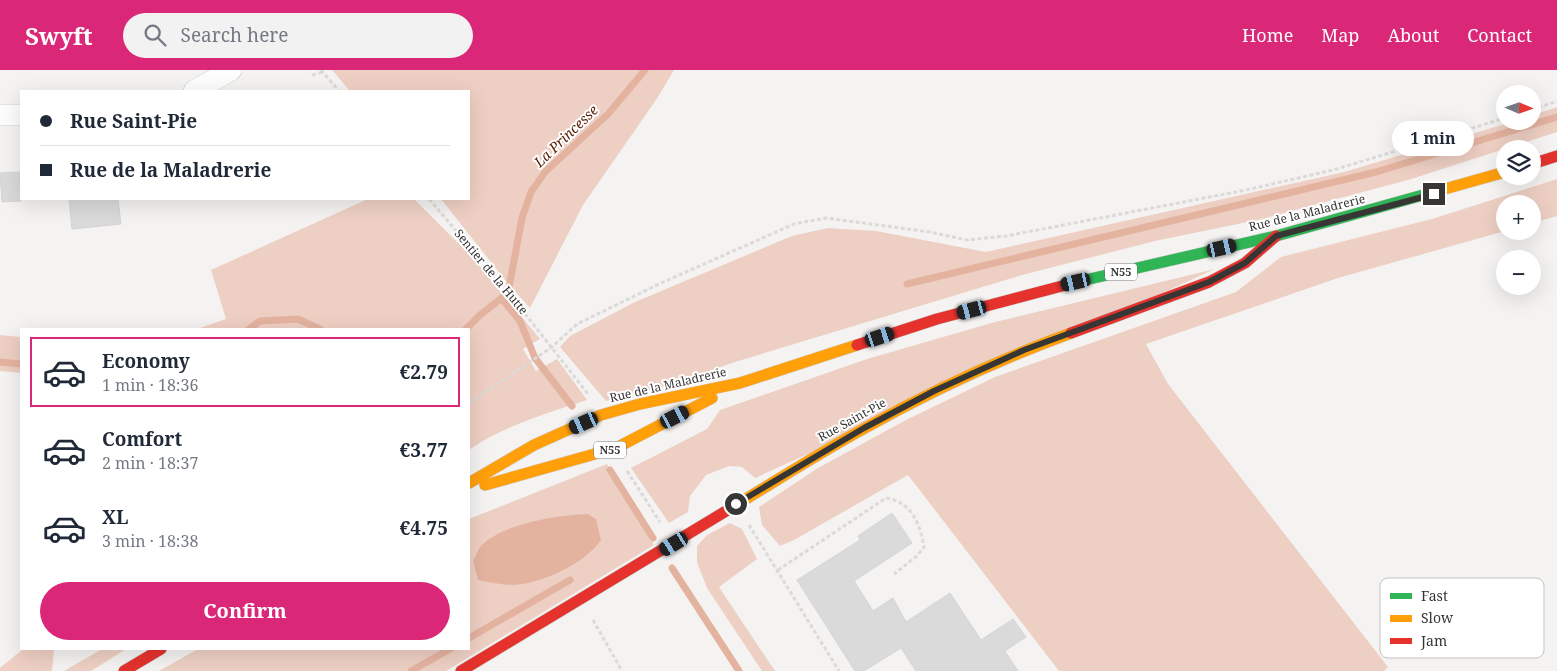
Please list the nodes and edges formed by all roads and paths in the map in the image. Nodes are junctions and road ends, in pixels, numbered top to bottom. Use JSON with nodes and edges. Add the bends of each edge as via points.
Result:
{"nodes":[{"id":1,"x":231,"y":70,"type":"edge"},
{"id":2,"x":322,"y":71,"type":"edge"},
{"id":3,"x":312,"y":75,"type":"dead end"},
{"id":4,"x":196,"y":90,"type":"edge"},
{"id":5,"x":338,"y":90,"type":"edge"},
{"id":6,"x":1557,"y":101,"type":"edge"},
{"id":7,"x":1541,"y":107,"type":"edge"},
{"id":8,"x":0,"y":115,"type":"edge"},
{"id":9,"x":20,"y":115,"type":"edge"},
{"id":10,"x":1496,"y":121,"type":"edge"},
{"id":11,"x":1557,"y":156,"type":"edge"},
{"id":12,"x":1541,"y":161,"type":"edge"},
{"id":13,"x":1496,"y":175,"type":"edge"},
{"id":14,"x":430,"y":200,"type":"edge"},
{"id":15,"x":1276,"y":236,"type":"junction"},
{"id":16,"x":552,"y":347,"type":"junction"},
{"id":17,"x":740,"y":383,"type":"junction"},
{"id":18,"x":470,"y":402,"type":"edge"},
{"id":19,"x":470,"y":482,"type":"edge"},
{"id":20,"x":470,"y":489,"type":"edge"},
{"id":21,"x":736,"y":504,"type":"junction"},
{"id":22,"x":778,"y":570,"type":"junction"},
{"id":23,"x":894,"y":574,"type":"dead end"},
{"id":24,"x":581,"y":600,"type":"junction"},
{"id":25,"x":159,"y":650,"type":"edge"},
{"id":26,"x":124,"y":671,"type":"edge"},
{"id":27,"x":461,"y":671,"type":"edge"},
{"id":28,"x":622,"y":671,"type":"edge"},
{"id":29,"x":839,"y":671,"type":"edge"}],
"edges":[{"from":1,"to":4,"type":"street"},
{"from":2,"to":3,"type":"path"},
{"from":2,"to":5,"type":"path"},
{"from":6,"to":7,"type":"path"},
{"from":8,"to":9,"type":"street"},
{"from":10,"to":16,"type":"path","via":[[1333,170],[1006,236],[967,240],[826,218],[794,224],[576,324]]},
{"from":11,"to":12,"type":"main road"},
{"from":13,"to":15,"type":"main road","name":"Rue de la Maladrerie","number":"N55"},
{"from":14,"to":16,"type":"path","name":"Sentier de la Hutte"},
{"from":15,"to":17,"type":"main road","name":"Rue de la Maladrerie","number":"N55","via":[[1058,286],[852,346]]},
{"from":15,"to":21,"type":"main road","name":"Rue Saint-Pie","via":[[1245,263],[1209,282],[1024,350],[934,391],[864,428]]},
{"from":16,"to":18,"type":"path"},
{"from":17,"to":19,"type":"main road","name":"Rue de la Maladrerie","number":"N55","via":[[601,415],[534,445]]},
{"from":17,"to":20,"type":"main road","name":"Rue de la Maladrerie","number":"N55","via":[[616,448]]},
{"from":21,"to":22,"type":"path"},
{"from":21,"to":24,"type":"main road","name":"Rue Saint-Pie"},
{"from":22,"to":23,"type":"path","via":[[886,498],[898,500],[910,509],[921,531],[924,547]]},
{"from":22,"to":29,"type":"path"},
{"from":24,"to":27,"type":"main road","name":"Rue Saint-Pie"},
{"from":24,"to":28,"type":"path"},
{"from":25,"to":26,"type":"main road"}]}
